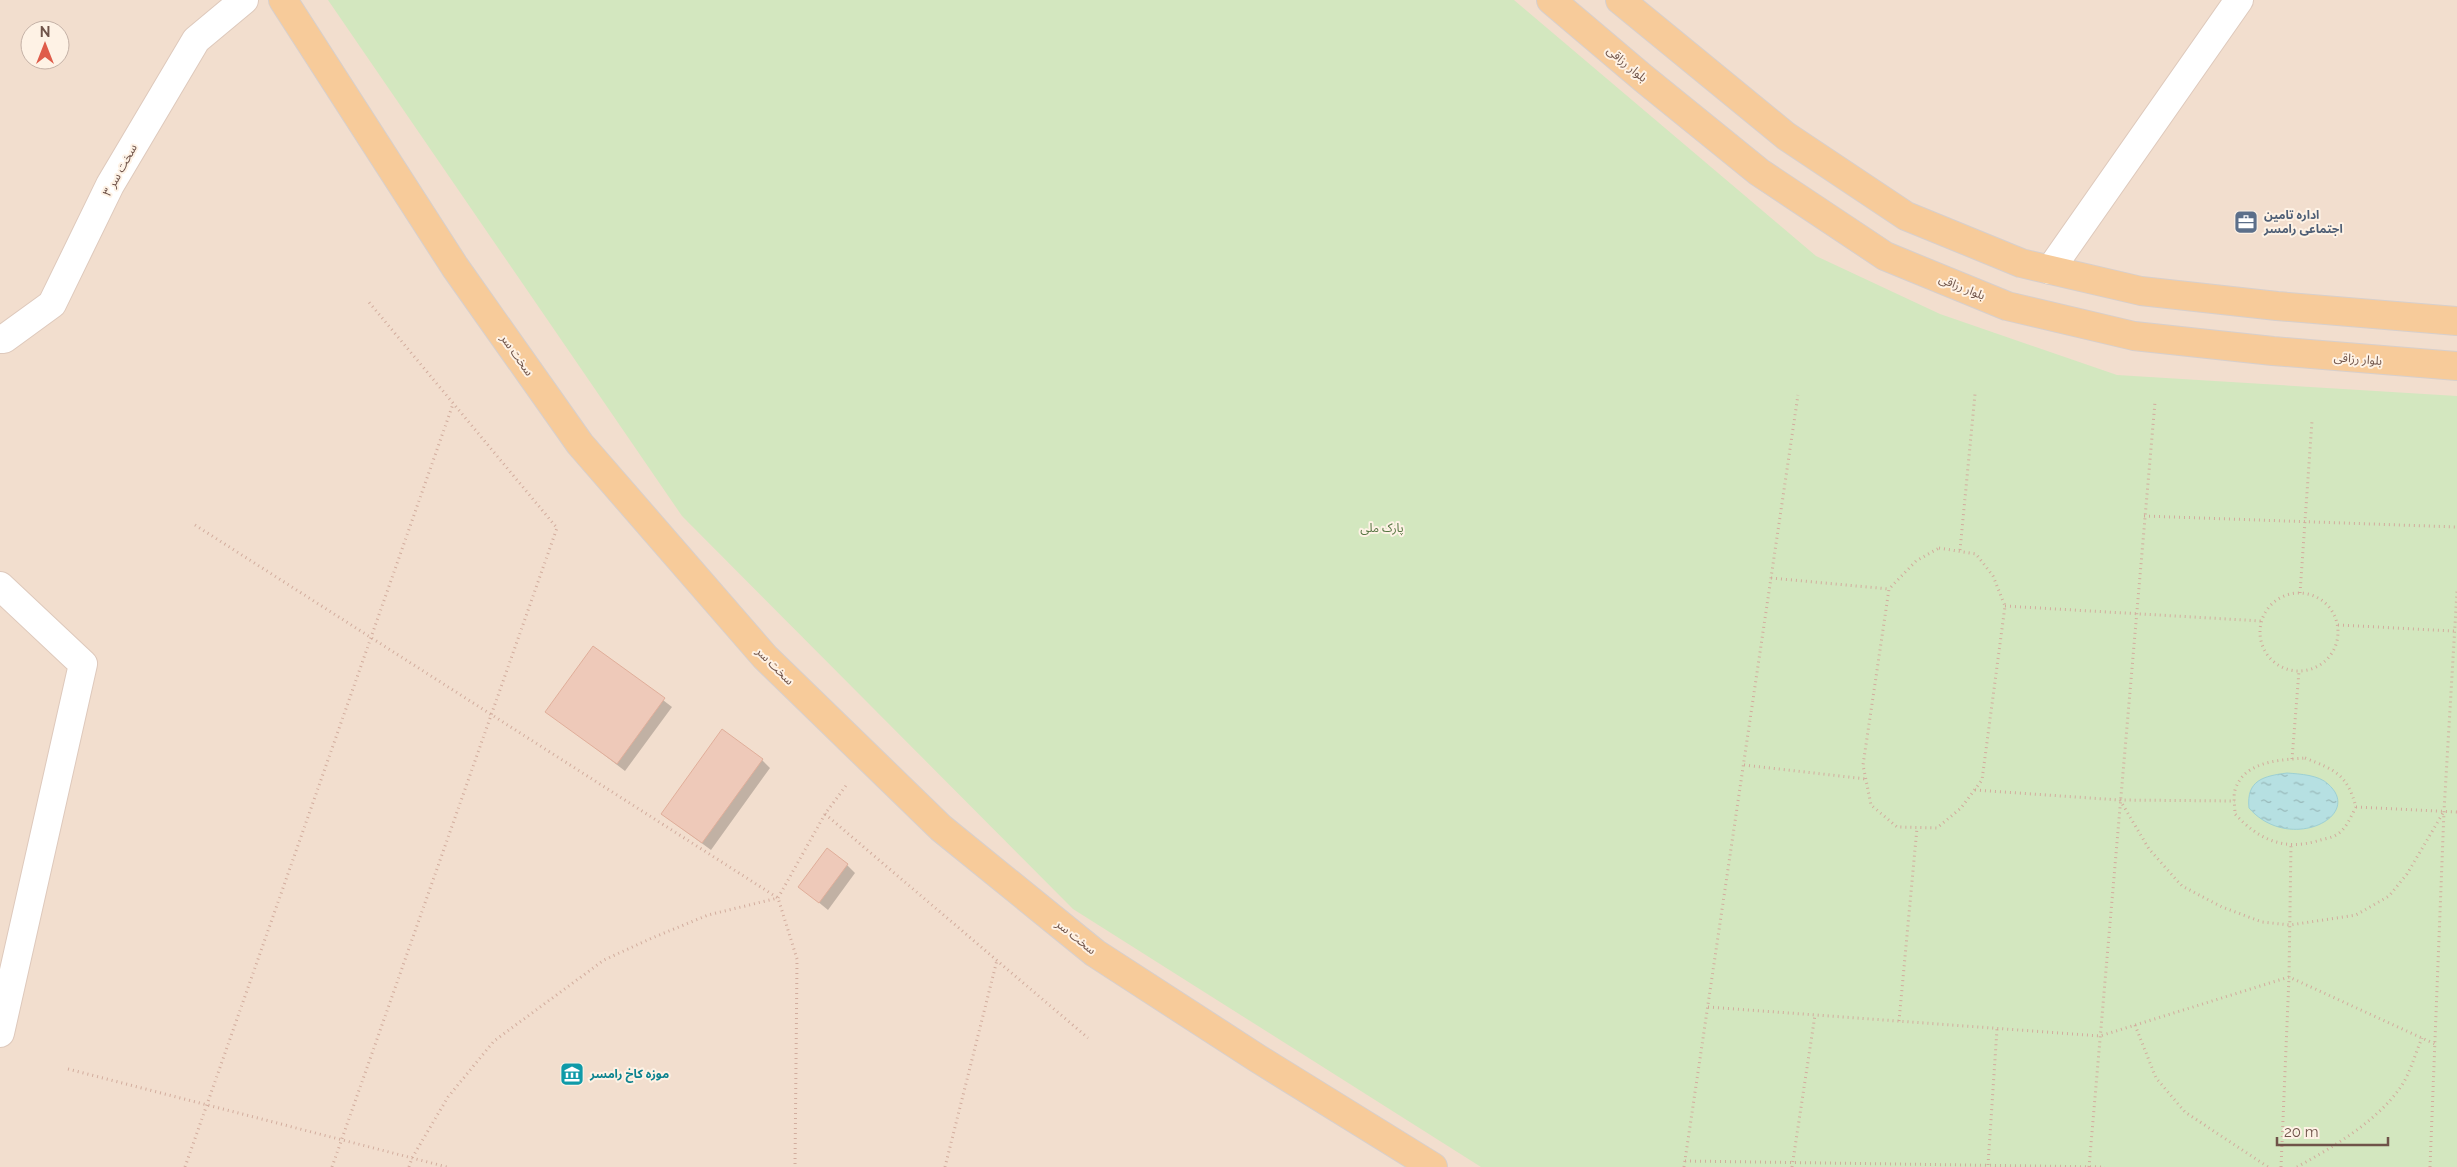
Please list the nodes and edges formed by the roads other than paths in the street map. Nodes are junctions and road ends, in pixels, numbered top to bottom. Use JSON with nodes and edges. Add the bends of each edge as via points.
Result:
{"nodes":[{"id":1,"x":244,"y":0,"type":"edge"},
{"id":2,"x":283,"y":0,"type":"edge"},
{"id":3,"x":1551,"y":0,"type":"edge"},
{"id":4,"x":1620,"y":0,"type":"edge"},
{"id":5,"x":2239,"y":0,"type":"edge"},
{"id":6,"x":2050,"y":270,"type":"junction"},
{"id":7,"x":2457,"y":321,"type":"edge"},
{"id":8,"x":0,"y":339,"type":"edge"},
{"id":9,"x":2457,"y":366,"type":"edge"},
{"id":10,"x":0,"y":586,"type":"edge"},
{"id":11,"x":0,"y":1033,"type":"edge"},
{"id":12,"x":1433,"y":1167,"type":"edge"}],
"edges":[{"from":1,"to":8,"type":"street","name":"سخت سر ۳","via":[[196,40],[110,185],[52,304]]},
{"from":2,"to":12,"type":"main road","name":"سخت سر","via":[[455,267],[580,444],[765,657],[941,828],[1095,953]]},
{"from":3,"to":9,"type":"main road","name":"بلوار رزاقی","via":[[1643,78],[1775,182],[1885,256],[2007,306],[2134,336]]},
{"from":4,"to":6,"type":"main road","via":[[1786,136],[1906,216],[2021,263]]},
{"from":5,"to":6,"type":"street"},
{"from":6,"to":7,"type":"main road","via":[[2142,291]]},
{"from":10,"to":11,"type":"street","via":[[83,664]]}]}
